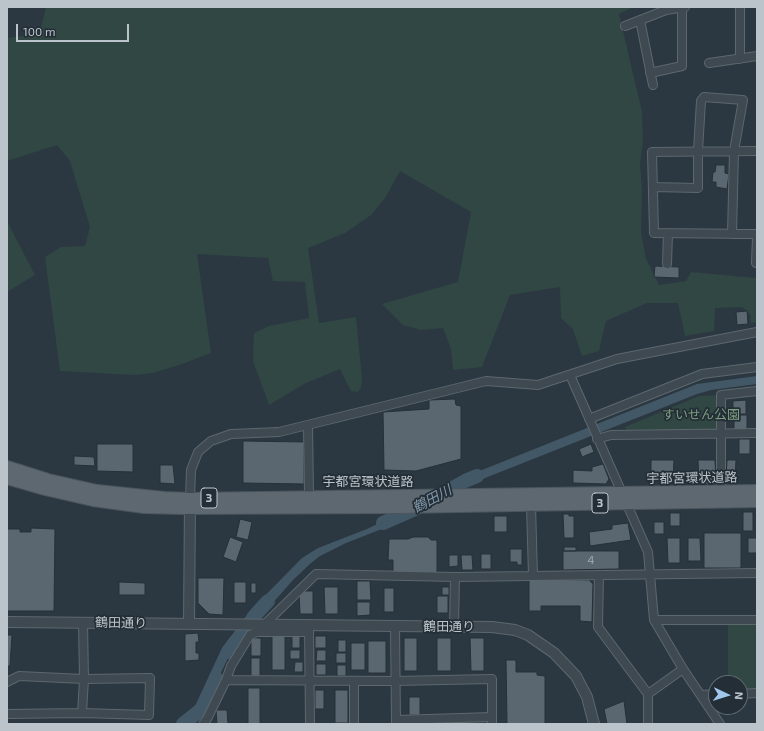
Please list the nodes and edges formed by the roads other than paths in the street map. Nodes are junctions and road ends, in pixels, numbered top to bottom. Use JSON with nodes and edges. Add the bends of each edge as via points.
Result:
{"nodes":[{"id":1,"x":683,"y":7,"type":"edge"},
{"id":2,"x":740,"y":7,"type":"edge"},
{"id":3,"x":640,"y":20,"type":"junction"},
{"id":4,"x":626,"y":26,"type":"dead end"},
{"id":5,"x":757,"y":56,"type":"edge"},
{"id":6,"x":740,"y":59,"type":"junction"},
{"id":7,"x":709,"y":63,"type":"dead end"},
{"id":8,"x":650,"y":73,"type":"junction"},
{"id":9,"x":653,"y":85,"type":"dead end"},
{"id":10,"x":698,"y":151,"type":"junction"},
{"id":11,"x":734,"y":151,"type":"junction"},
{"id":12,"x":757,"y":151,"type":"edge"},
{"id":13,"x":653,"y":187,"type":"junction"},
{"id":14,"x":668,"y":233,"type":"junction"},
{"id":15,"x":732,"y":234,"type":"junction"},
{"id":16,"x":757,"y":235,"type":"edge"},
{"id":17,"x":756,"y":263,"type":"edge"},
{"id":18,"x":667,"y":264,"type":"dead end"},
{"id":19,"x":757,"y":332,"type":"edge"},
{"id":20,"x":757,"y":367,"type":"edge"},
{"id":21,"x":570,"y":375,"type":"junction"},
{"id":22,"x":757,"y":391,"type":"edge"},
{"id":23,"x":589,"y":419,"type":"junction"},
{"id":24,"x":308,"y":425,"type":"junction"},
{"id":25,"x":720,"y":433,"type":"junction"},
{"id":26,"x":757,"y":433,"type":"edge"},
{"id":27,"x":597,"y":439,"type":"junction"},
{"id":28,"x":7,"y":467,"type":"edge"},
{"id":29,"x":7,"y":478,"type":"edge"},
{"id":30,"x":757,"y":491,"type":"edge"},
{"id":31,"x":721,"y":492,"type":"junction"},
{"id":32,"x":309,"y":496,"type":"junction"},
{"id":33,"x":624,"y":498,"type":"junction"},
{"id":34,"x":757,"y":501,"type":"edge"},
{"id":35,"x":190,"y":503,"type":"junction"},
{"id":36,"x":531,"y":505,"type":"junction"},
{"id":37,"x":757,"y":573,"type":"edge"},
{"id":38,"x":649,"y":574,"type":"junction"},
{"id":39,"x":599,"y":575,"type":"junction"},
{"id":40,"x":533,"y":576,"type":"junction"},
{"id":41,"x":455,"y":577,"type":"junction"},
{"id":42,"x":654,"y":620,"type":"junction"},
{"id":43,"x":757,"y":620,"type":"edge"},
{"id":44,"x":7,"y":622,"type":"edge"},
{"id":45,"x":83,"y":622,"type":"junction"},
{"id":46,"x":189,"y":624,"type":"junction"},
{"id":47,"x":259,"y":625,"type":"junction"},
{"id":48,"x":395,"y":626,"type":"junction"},
{"id":49,"x":454,"y":627,"type":"junction"},
{"id":50,"x":309,"y":629,"type":"junction"},
{"id":51,"x":684,"y":668,"type":"junction"},
{"id":52,"x":84,"y":679,"type":"junction"},
{"id":53,"x":226,"y":680,"type":"junction"},
{"id":54,"x":310,"y":681,"type":"junction"},
{"id":55,"x":354,"y":681,"type":"junction"},
{"id":56,"x":395,"y":681,"type":"junction"},
{"id":57,"x":7,"y":682,"type":"edge"},
{"id":58,"x":648,"y":694,"type":"junction"},
{"id":59,"x":708,"y":694,"type":"edge"},
{"id":60,"x":700,"y":695,"type":"junction"},
{"id":61,"x":82,"y":713,"type":"junction"},
{"id":62,"x":7,"y":714,"type":"edge"},
{"id":63,"x":492,"y":721,"type":"edge"},
{"id":64,"x":396,"y":722,"type":"edge"},
{"id":65,"x":203,"y":724,"type":"edge"},
{"id":66,"x":310,"y":724,"type":"edge"},
{"id":67,"x":354,"y":724,"type":"edge"},
{"id":68,"x":594,"y":724,"type":"edge"},
{"id":69,"x":648,"y":724,"type":"edge"},
{"id":70,"x":720,"y":724,"type":"edge"}],
"edges":[{"from":1,"to":3,"type":"street","via":[[666,10]]},
{"from":1,"to":8,"type":"street","via":[[682,66]]},
{"from":2,"to":6,"type":"street"},
{"from":3,"to":4,"type":"street"},
{"from":3,"to":8,"type":"street"},
{"from":5,"to":6,"type":"street"},
{"from":6,"to":7,"type":"street"},
{"from":8,"to":9,"type":"street"},
{"from":10,"to":11,"type":"street"},
{"from":10,"to":11,"type":"street","via":[[701,101],[704,98],[743,100]]},
{"from":10,"to":13,"type":"street","via":[[652,152]]},
{"from":10,"to":13,"type":"street","via":[[698,188]]},
{"from":11,"to":12,"type":"street"},
{"from":11,"to":15,"type":"street"},
{"from":13,"to":14,"type":"street","via":[[654,233]]},
{"from":14,"to":15,"type":"street"},
{"from":14,"to":18,"type":"street"},
{"from":15,"to":16,"type":"street"},
{"from":16,"to":17,"type":"street"},
{"from":19,"to":21,"type":"street","via":[[617,359]]},
{"from":20,"to":23,"type":"street","via":[[702,374]]},
{"from":21,"to":23,"type":"street"},
{"from":21,"to":24,"type":"street","via":[[538,385],[486,381]]},
{"from":22,"to":25,"type":"street","via":[[721,395]]},
{"from":23,"to":27,"type":"street"},
{"from":24,"to":32,"type":"street"},
{"from":24,"to":35,"type":"street","via":[[279,432],[231,434],[211,441],[198,452],[190,470]]},
{"from":25,"to":26,"type":"street"},
{"from":25,"to":27,"type":"street","via":[[611,435]]},
{"from":25,"to":31,"type":"street"},
{"from":27,"to":33,"type":"street"},
{"from":28,"to":35,"type":"main road","name":"宇都宮環状道路","number":"3","via":[[97,491]]},
{"from":29,"to":35,"type":"main road","name":"宇都宮環状道路","number":"3","via":[[45,490],[144,507]]},
{"from":30,"to":31,"type":"main road","name":"宇都宮環状道路","number":"3"},
{"from":31,"to":33,"type":"main road","name":"宇都宮環状道路","number":"3"},
{"from":32,"to":33,"type":"main road","name":"宇都宮環状道路","number":"3"},
{"from":32,"to":35,"type":"main road","name":"宇都宮環状道路","number":"3"},
{"from":33,"to":34,"type":"main road","name":"宇都宮環状道路","number":"3"},
{"from":33,"to":36,"type":"main road","name":"宇都宮環状道路","number":"3"},
{"from":33,"to":38,"type":"street","via":[[648,552]]},
{"from":35,"to":36,"type":"main road","name":"宇都宮環状道路","number":"3","via":[[398,507]]},
{"from":35,"to":46,"type":"street"},
{"from":36,"to":40,"type":"street"},
{"from":37,"to":38,"type":"street"},
{"from":38,"to":39,"type":"street"},
{"from":38,"to":42,"type":"street"},
{"from":39,"to":40,"type":"street"},
{"from":39,"to":58,"type":"street","via":[[598,627]]},
{"from":40,"to":41,"type":"street"},
{"from":41,"to":47,"type":"street","via":[[316,574]]},
{"from":41,"to":49,"type":"street"},
{"from":42,"to":43,"type":"street"},
{"from":42,"to":51,"type":"street"},
{"from":44,"to":45,"type":"street","name":"鶴田通り"},
{"from":45,"to":46,"type":"street","name":"鶴田通り"},
{"from":45,"to":52,"type":"street"},
{"from":46,"to":47,"type":"street","name":"鶴田通り"},
{"from":47,"to":50,"type":"street","name":"鶴田通り"},
{"from":48,"to":49,"type":"street","name":"鶴田通り"},
{"from":48,"to":50,"type":"street","name":"鶴田通り"},
{"from":48,"to":56,"type":"street"},
{"from":49,"to":68,"type":"street","name":"鶴田通り","via":[[515,630],[548,648],[576,676],[587,696]]},
{"from":50,"to":53,"type":"street","via":[[258,632],[250,635],[234,660]]},
{"from":50,"to":54,"type":"street"},
{"from":51,"to":58,"type":"street"},
{"from":51,"to":60,"type":"street"},
{"from":52,"to":57,"type":"street","via":[[20,676]]},
{"from":52,"to":61,"type":"street"},
{"from":52,"to":61,"type":"street","via":[[150,678],[149,715]]},
{"from":53,"to":54,"type":"street"},
{"from":53,"to":65,"type":"street"},
{"from":54,"to":55,"type":"street"},
{"from":54,"to":66,"type":"street"},
{"from":55,"to":56,"type":"street"},
{"from":55,"to":67,"type":"street"},
{"from":56,"to":63,"type":"street","via":[[492,679]]},
{"from":56,"to":64,"type":"street"},
{"from":58,"to":69,"type":"street"},
{"from":59,"to":60,"type":"street"},
{"from":60,"to":70,"type":"street"},
{"from":61,"to":62,"type":"street"},
{"from":63,"to":64,"type":"street"}]}
